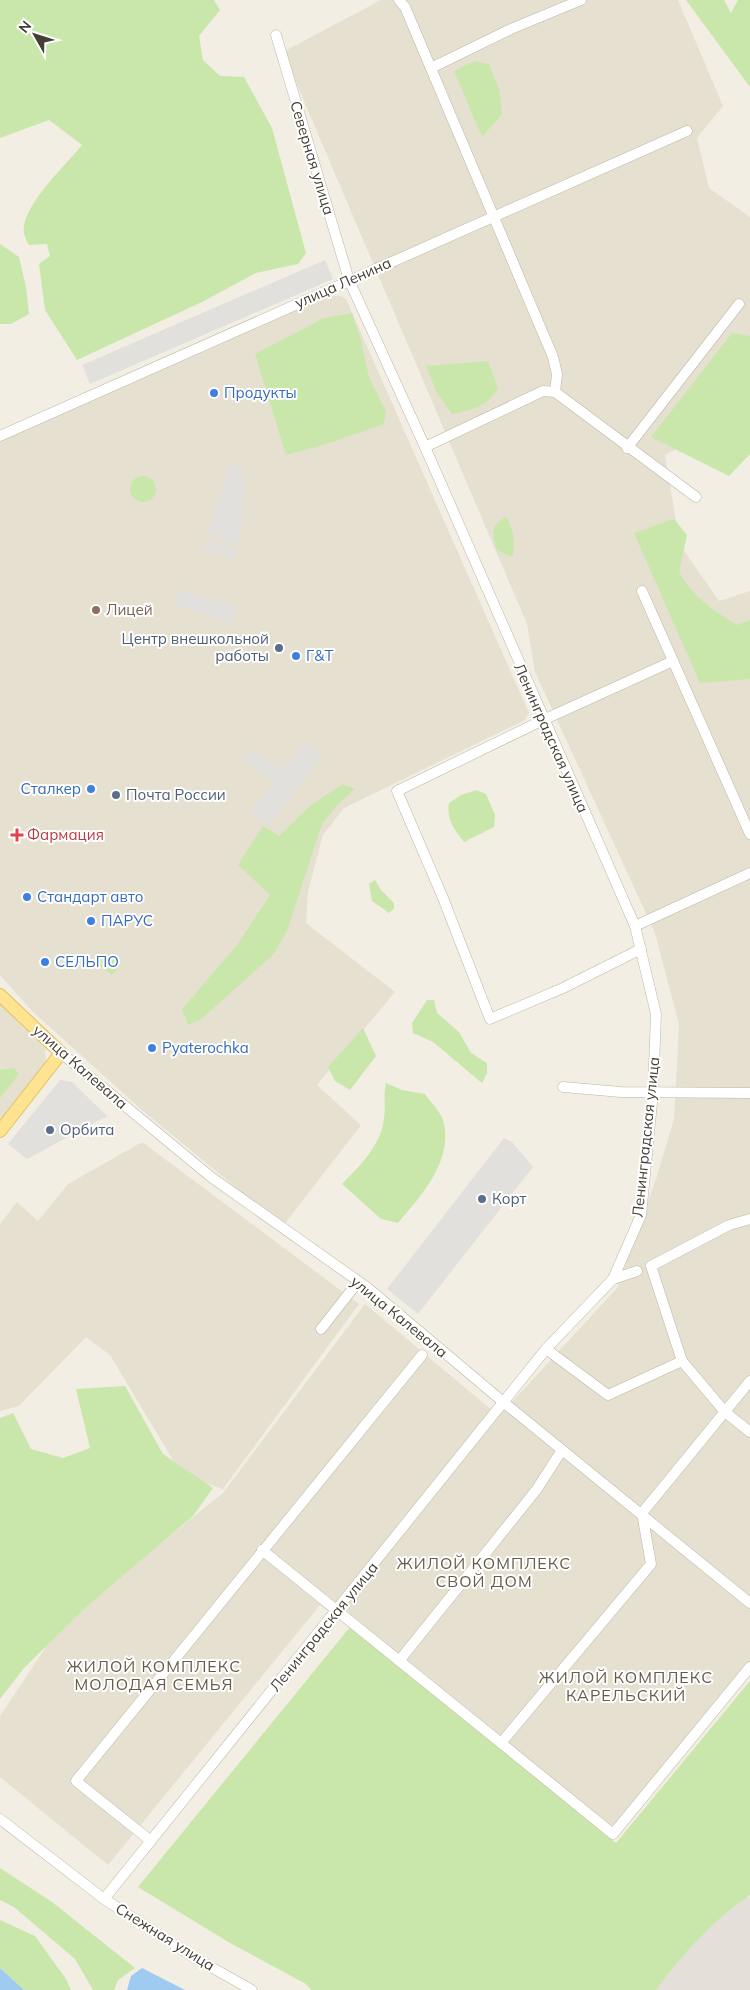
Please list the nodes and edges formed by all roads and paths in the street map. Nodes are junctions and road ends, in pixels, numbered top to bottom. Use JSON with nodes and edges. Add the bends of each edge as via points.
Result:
{"nodes":[{"id":1,"x":399,"y":0,"type":"edge"},
{"id":2,"x":581,"y":0,"type":"edge"},
{"id":3,"x":276,"y":35,"type":"dead end"},
{"id":4,"x":431,"y":68,"type":"junction"},
{"id":5,"x":687,"y":131,"type":"dead end"},
{"id":6,"x":494,"y":215,"type":"junction"},
{"id":7,"x":349,"y":280,"type":"junction"},
{"id":8,"x":739,"y":304,"type":"dead end"},
{"id":9,"x":555,"y":392,"type":"junction"},
{"id":10,"x":0,"y":436,"type":"edge"},
{"id":11,"x":425,"y":447,"type":"junction"},
{"id":12,"x":627,"y":448,"type":"junction"},
{"id":13,"x":696,"y":497,"type":"dead end"},
{"id":14,"x":642,"y":591,"type":"dead end"},
{"id":15,"x":673,"y":661,"type":"junction"},
{"id":16,"x":543,"y":720,"type":"junction"},
{"id":17,"x":750,"y":834,"type":"edge"},
{"id":18,"x":750,"y":873,"type":"edge"},
{"id":19,"x":635,"y":926,"type":"junction"},
{"id":20,"x":641,"y":949,"type":"junction"},
{"id":21,"x":0,"y":995,"type":"edge"},
{"id":22,"x":61,"y":1053,"type":"junction"},
{"id":23,"x":563,"y":1087,"type":"dead end"},
{"id":24,"x":653,"y":1092,"type":"junction"},
{"id":25,"x":750,"y":1093,"type":"edge"},
{"id":26,"x":0,"y":1130,"type":"edge"},
{"id":27,"x":750,"y":1218,"type":"edge"},
{"id":28,"x":637,"y":1271,"type":"dead end"},
{"id":29,"x":613,"y":1279,"type":"junction"},
{"id":30,"x":358,"y":1282,"type":"junction"},
{"id":31,"x":321,"y":1329,"type":"dead end"},
{"id":32,"x":434,"y":1345,"type":"junction"},
{"id":33,"x":546,"y":1348,"type":"junction"},
{"id":34,"x":682,"y":1362,"type":"junction"},
{"id":35,"x":750,"y":1381,"type":"edge"},
{"id":36,"x":504,"y":1403,"type":"junction"},
{"id":37,"x":725,"y":1412,"type":"junction"},
{"id":38,"x":750,"y":1432,"type":"edge"},
{"id":39,"x":562,"y":1450,"type":"junction"},
{"id":40,"x":642,"y":1513,"type":"junction"},
{"id":41,"x":262,"y":1550,"type":"junction"},
{"id":42,"x":750,"y":1603,"type":"edge"},
{"id":43,"x":337,"y":1611,"type":"junction"},
{"id":44,"x":399,"y":1661,"type":"junction"},
{"id":45,"x":750,"y":1667,"type":"edge"},
{"id":46,"x":501,"y":1743,"type":"junction"},
{"id":47,"x":0,"y":1818,"type":"edge"},
{"id":48,"x":151,"y":1841,"type":"junction"},
{"id":49,"x":104,"y":1899,"type":"junction"},
{"id":50,"x":252,"y":1990,"type":"edge"}],
"edges":[{"from":1,"to":4,"type":"street"},
{"from":2,"to":4,"type":"street"},
{"from":3,"to":7,"type":"street","name":"Северная улица"},
{"from":4,"to":6,"type":"street"},
{"from":5,"to":6,"type":"street","name":"улица Ленина"},
{"from":6,"to":7,"type":"street","name":"улица Ленина"},
{"from":6,"to":9,"type":"street","via":[[553,357],[557,374]]},
{"from":7,"to":10,"type":"street","name":"улица Ленина"},
{"from":7,"to":11,"type":"street","name":"Ленинградская улица"},
{"from":8,"to":12,"type":"street"},
{"from":9,"to":11,"type":"street","via":[[542,390]]},
{"from":9,"to":12,"type":"street"},
{"from":11,"to":16,"type":"street","name":"Ленинградская улица"},
{"from":12,"to":13,"type":"street"},
{"from":14,"to":15,"type":"street"},
{"from":15,"to":16,"type":"street"},
{"from":15,"to":17,"type":"street"},
{"from":16,"to":19,"type":"street","name":"Ленинградская улица"},
{"from":16,"to":20,"type":"street","via":[[397,791],[490,1019],[563,988]]},
{"from":18,"to":19,"type":"street"},
{"from":19,"to":20,"type":"street","name":"Ленинградская улица"},
{"from":20,"to":24,"type":"street","name":"Ленинградская улица","via":[[656,1014]]},
{"from":21,"to":22,"type":"main road","name":"улица Калевала"},
{"from":22,"to":26,"type":"main road"},
{"from":22,"to":30,"type":"street","name":"улица Калевала","via":[[211,1176]]},
{"from":23,"to":24,"type":"street"},
{"from":24,"to":25,"type":"street"},
{"from":24,"to":29,"type":"street","name":"Ленинградская улица","via":[[641,1215]]},
{"from":27,"to":34,"type":"street","via":[[729,1224],[651,1266]]},
{"from":28,"to":29,"type":"street"},
{"from":29,"to":33,"type":"street","name":"Ленинградская улица"},
{"from":30,"to":31,"type":"street"},
{"from":30,"to":32,"type":"street","name":"улица Калевала"},
{"from":32,"to":36,"type":"street","name":"улица Калевала"},
{"from":32,"to":41,"type":"street","via":[[422,1355]]},
{"from":33,"to":34,"type":"street","via":[[608,1395]]},
{"from":33,"to":36,"type":"street","name":"Ленинградская улица"},
{"from":34,"to":37,"type":"street"},
{"from":35,"to":37,"type":"street"},
{"from":36,"to":39,"type":"street","name":"улица Калевала"},
{"from":36,"to":43,"type":"street","name":"Ленинградская улица"},
{"from":37,"to":38,"type":"street"},
{"from":37,"to":40,"type":"street"},
{"from":39,"to":40,"type":"street","name":"улица Калевала"},
{"from":39,"to":44,"type":"street","via":[[537,1489]]},
{"from":40,"to":42,"type":"street","name":"улица Калевала"},
{"from":40,"to":46,"type":"street","via":[[650,1564]]},
{"from":41,"to":43,"type":"street"},
{"from":41,"to":48,"type":"street","via":[[76,1781]]},
{"from":43,"to":44,"type":"street"},
{"from":43,"to":48,"type":"street","name":"Ленинградская улица"},
{"from":44,"to":46,"type":"street"},
{"from":45,"to":46,"type":"street","via":[[613,1834]]},
{"from":47,"to":49,"type":"street","name":"Снежная улица"},
{"from":48,"to":49,"type":"street","name":"Ленинградская улица"},
{"from":49,"to":50,"type":"street","name":"Снежная улица"}]}
